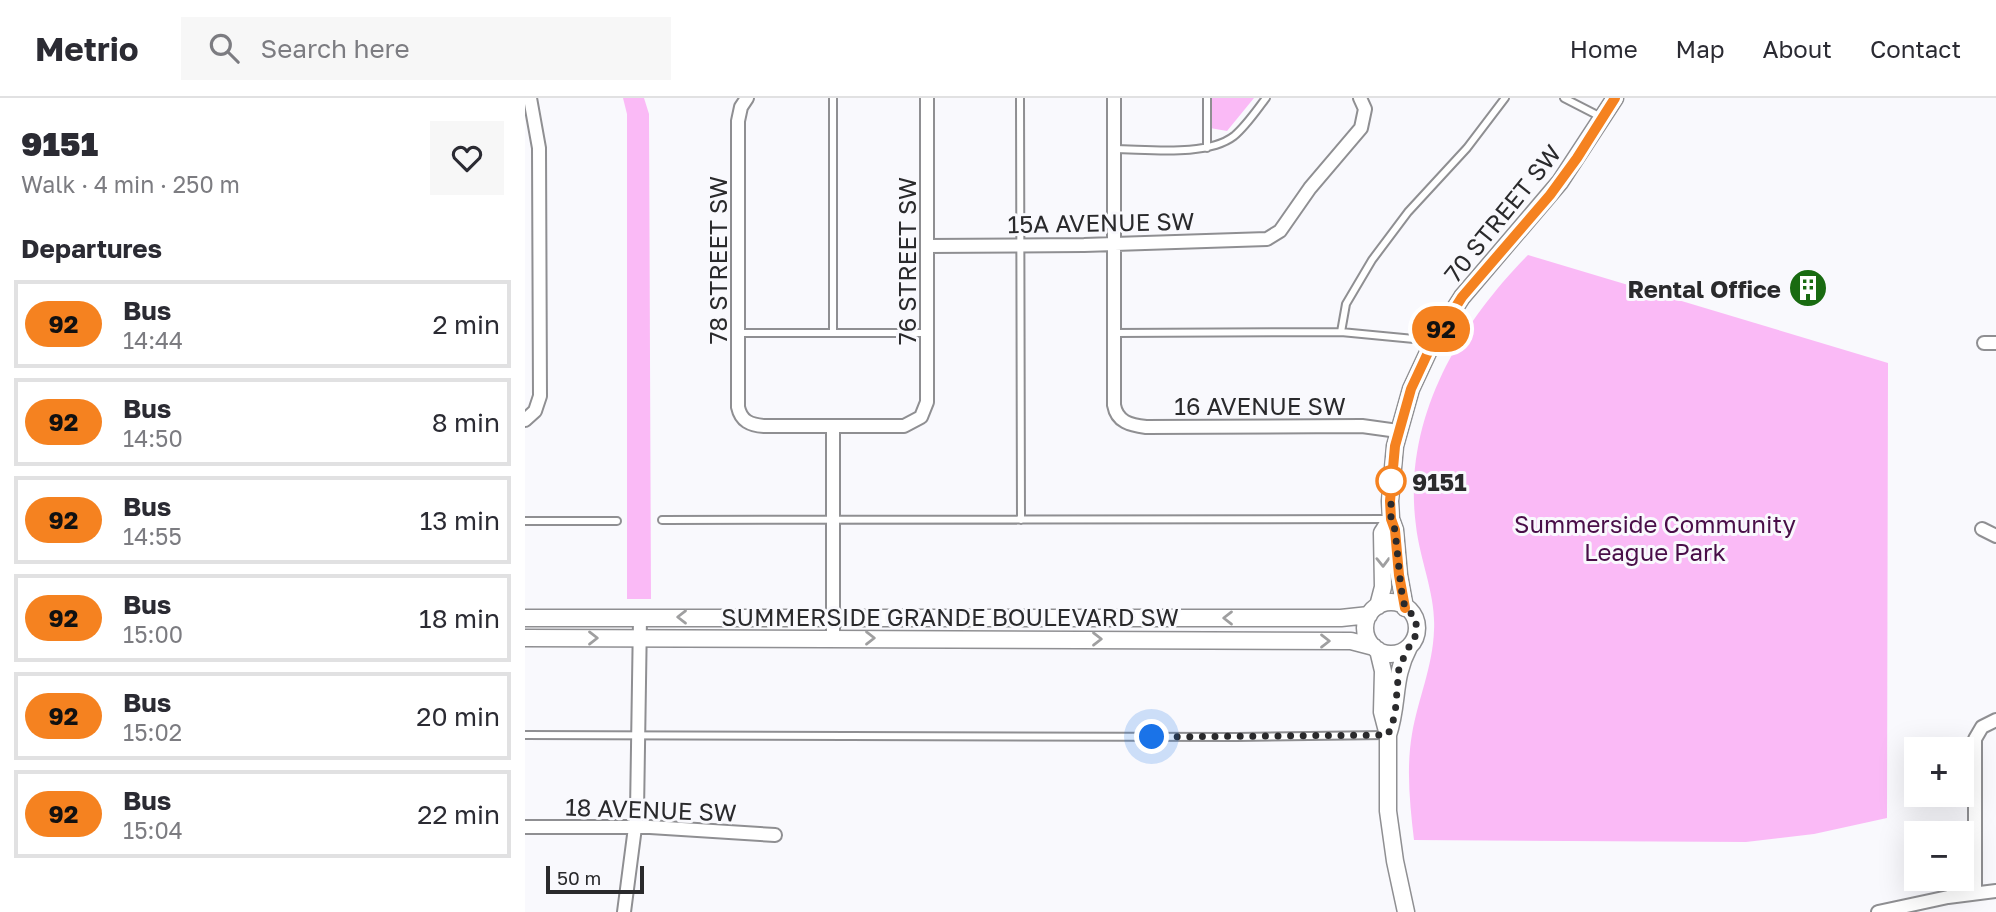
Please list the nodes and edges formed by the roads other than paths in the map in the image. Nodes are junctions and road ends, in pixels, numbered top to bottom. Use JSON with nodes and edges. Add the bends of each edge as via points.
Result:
{"nodes":[{"id":1,"x":530,"y":98,"type":"edge"},
{"id":2,"x":746,"y":98,"type":"edge"},
{"id":3,"x":833,"y":98,"type":"edge"},
{"id":4,"x":927,"y":98,"type":"edge"},
{"id":5,"x":1020,"y":98,"type":"edge"},
{"id":6,"x":1114,"y":98,"type":"edge"},
{"id":7,"x":1207,"y":98,"type":"edge"},
{"id":8,"x":1266,"y":98,"type":"edge"},
{"id":9,"x":1504,"y":98,"type":"edge"},
{"id":10,"x":1564,"y":98,"type":"edge"},
{"id":11,"x":1615,"y":98,"type":"edge"},
{"id":12,"x":1362,"y":104,"type":"edge"},
{"id":13,"x":1602,"y":118,"type":"junction"},
{"id":14,"x":1207,"y":148,"type":"junction"},
{"id":15,"x":1114,"y":149,"type":"junction"},
{"id":16,"x":525,"y":239,"type":"edge"},
{"id":17,"x":539,"y":239,"type":"junction"},
{"id":18,"x":1114,"y":244,"type":"junction"},
{"id":19,"x":927,"y":246,"type":"junction"},
{"id":20,"x":1020,"y":246,"type":"junction"},
{"id":21,"x":739,"y":332,"type":"junction"},
{"id":22,"x":833,"y":332,"type":"junction"},
{"id":23,"x":1114,"y":332,"type":"junction"},
{"id":24,"x":1341,"y":332,"type":"junction"},
{"id":25,"x":927,"y":333,"type":"junction"},
{"id":26,"x":1432,"y":344,"type":"junction"},
{"id":27,"x":525,"y":420,"type":"edge"},
{"id":28,"x":832,"y":427,"type":"junction"},
{"id":29,"x":1398,"y":431,"type":"junction"},
{"id":30,"x":1391,"y":519,"type":"junction"},
{"id":31,"x":662,"y":520,"type":"dead end"},
{"id":32,"x":832,"y":520,"type":"junction"},
{"id":33,"x":1021,"y":520,"type":"junction"},
{"id":34,"x":525,"y":521,"type":"edge"},
{"id":35,"x":617,"y":521,"type":"dead end"},
{"id":36,"x":1982,"y":529,"type":"dead end"},
{"id":37,"x":1996,"y":536,"type":"edge"},
{"id":38,"x":1405,"y":608,"type":"junction"},
{"id":39,"x":1374,"y":610,"type":"junction"},
{"id":40,"x":832,"y":617,"type":"junction"},
{"id":41,"x":525,"y":618,"type":"edge"},
{"id":42,"x":640,"y":618,"type":"junction"},
{"id":43,"x":833,"y":637,"type":"junction"},
{"id":44,"x":525,"y":638,"type":"edge"},
{"id":45,"x":640,"y":638,"type":"junction"},
{"id":46,"x":1409,"y":647,"type":"junction"},
{"id":47,"x":1375,"y":649,"type":"junction"},
{"id":48,"x":1996,"y":720,"type":"edge"},
{"id":49,"x":525,"y":735,"type":"edge"},
{"id":50,"x":639,"y":735,"type":"junction"},
{"id":51,"x":1388,"y":735,"type":"junction"},
{"id":52,"x":525,"y":827,"type":"edge"},
{"id":53,"x":636,"y":827,"type":"junction"},
{"id":54,"x":775,"y":835,"type":"dead end"},
{"id":55,"x":1996,"y":891,"type":"edge"},
{"id":56,"x":1975,"y":892,"type":"junction"},
{"id":57,"x":624,"y":912,"type":"edge"},
{"id":58,"x":1406,"y":912,"type":"edge"},
{"id":59,"x":1878,"y":912,"type":"edge"}],
"edges":[{"from":1,"to":17,"type":"street","via":[[538,148]]},
{"from":2,"to":21,"type":"street","name":"78 STREET SW","via":[[738,121]]},
{"from":3,"to":22,"type":"lane"},
{"from":4,"to":19,"type":"street","name":"76 STREET SW"},
{"from":5,"to":20,"type":"lane"},
{"from":6,"to":15,"type":"street"},
{"from":7,"to":14,"type":"lane"},
{"from":8,"to":14,"type":"lane","via":[[1234,136]]},
{"from":9,"to":24,"type":"lane","via":[[1372,260],[1346,304]]},
{"from":10,"to":13,"type":"lane"},
{"from":11,"to":13,"type":"street","name":"70 STREET SW"},
{"from":12,"to":18,"type":"street","name":"15A AVENUE SW","via":[[1361,128],[1275,236]]},
{"from":13,"to":26,"type":"street","name":"70 STREET SW","via":[[1560,182],[1462,297]]},
{"from":14,"to":15,"type":"lane"},
{"from":15,"to":18,"type":"street"},
{"from":16,"to":17,"type":"street"},
{"from":17,"to":27,"type":"street","via":[[539,402]]},
{"from":18,"to":20,"type":"street","name":"15A AVENUE SW"},
{"from":18,"to":23,"type":"street"},
{"from":19,"to":20,"type":"street","name":"15A AVENUE SW"},
{"from":19,"to":25,"type":"street","name":"76 STREET SW"},
{"from":20,"to":33,"type":"lane"},
{"from":21,"to":22,"type":"lane"},
{"from":21,"to":28,"type":"street","name":"78 STREET SW","via":[[739,407],[745,421],[764,426]]},
{"from":22,"to":25,"type":"lane"},
{"from":23,"to":24,"type":"lane"},
{"from":23,"to":29,"type":"street","name":"16 AVENUE SW","via":[[1115,412],[1134,426],[1362,426]]},
{"from":24,"to":26,"type":"lane"},
{"from":25,"to":28,"type":"street","name":"76 STREET SW","via":[[927,402],[916,421],[895,427]]},
{"from":26,"to":29,"type":"street","name":"70 STREET SW"},
{"from":28,"to":32,"type":"street"},
{"from":29,"to":30,"type":"street","name":"70 STREET SW"},
{"from":30,"to":33,"type":"lane"},
{"from":30,"to":38,"type":"street","name":"70 STREET SW"},
{"from":30,"to":39,"type":"street","name":"70 STREET SW","one_way":true,"via":[[1382,533],[1383,587]]},
{"from":31,"to":32,"type":"lane"},
{"from":32,"to":33,"type":"lane"},
{"from":32,"to":40,"type":"street"},
{"from":34,"to":35,"type":"lane"},
{"from":36,"to":37,"type":"street"},
{"from":38,"to":39,"type":"street","via":[[1390,602]]},
{"from":38,"to":46,"type":"street","via":[[1417,623]]},
{"from":39,"to":40,"type":"street","name":"SUMMERSIDE GRANDE BOULEVARD SW","one_way":true,"via":[[1341,618]]},
{"from":39,"to":47,"type":"street","via":[[1366,621],[1366,635]]},
{"from":40,"to":42,"type":"street","name":"SUMMERSIDE GRANDE BOULEVARD SW","one_way":true},
{"from":40,"to":43,"type":"street"},
{"from":41,"to":42,"type":"street","name":"SUMMERSIDE GRANDE BOULEVARD SW"},
{"from":42,"to":45,"type":"street"},
{"from":43,"to":45,"type":"street","name":"SUMMERSIDE GRANDE BOULEVARD SW"},
{"from":43,"to":47,"type":"street","name":"SUMMERSIDE GRANDE BOULEVARD SW","one_way":true,"via":[[1351,641]]},
{"from":44,"to":45,"type":"street","name":"SUMMERSIDE GRANDE BOULEVARD SW","one_way":true},
{"from":45,"to":50,"type":"street"},
{"from":46,"to":47,"type":"street","via":[[1397,654]]},
{"from":46,"to":51,"type":"street","via":[[1397,677],[1395,715]]},
{"from":47,"to":51,"type":"street","via":[[1383,671],[1382,712]]},
{"from":48,"to":56,"type":"street","via":[[1977,733],[1974,747]]},
{"from":49,"to":50,"type":"lane"},
{"from":50,"to":51,"type":"lane"},
{"from":50,"to":53,"type":"street"},
{"from":51,"to":58,"type":"street","via":[[1388,811]]},
{"from":52,"to":53,"type":"street","name":"18 AVENUE SW"},
{"from":53,"to":54,"type":"street","name":"18 AVENUE SW"},
{"from":53,"to":57,"type":"street"},
{"from":55,"to":56,"type":"street"},
{"from":56,"to":59,"type":"street"}]}
